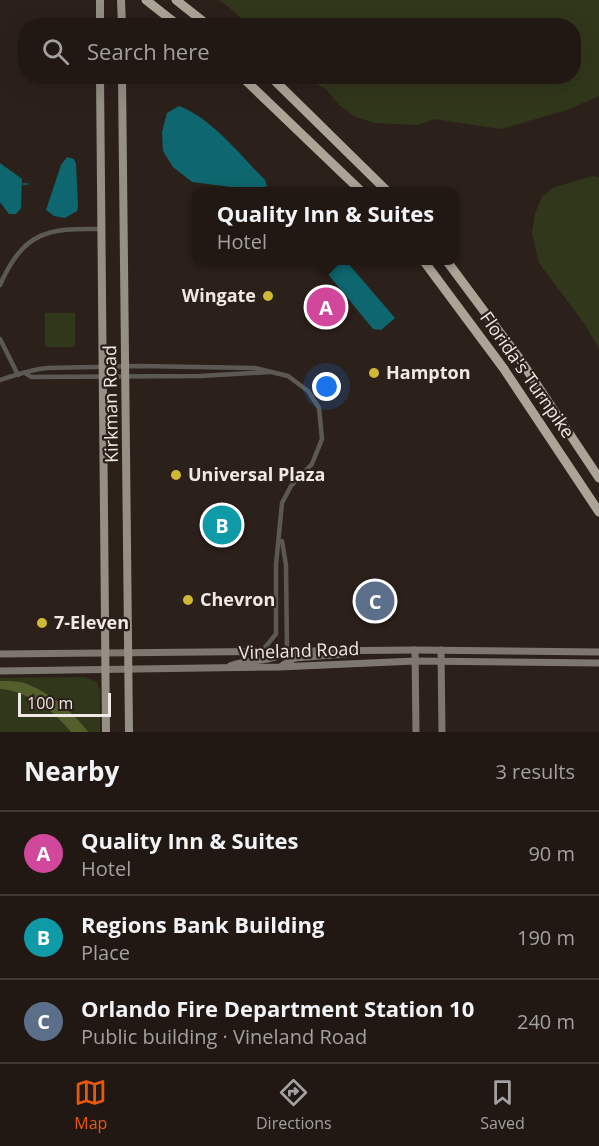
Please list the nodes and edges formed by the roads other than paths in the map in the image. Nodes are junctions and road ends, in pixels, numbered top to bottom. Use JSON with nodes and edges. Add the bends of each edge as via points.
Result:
{"nodes":[{"id":1,"x":100,"y":0,"type":"edge"},
{"id":2,"x":146,"y":0,"type":"edge"},
{"id":3,"x":176,"y":0,"type":"edge"},
{"id":4,"x":100,"y":18,"type":"edge"},
{"id":5,"x":169,"y":18,"type":"edge"},
{"id":6,"x":199,"y":18,"type":"edge"},
{"id":7,"x":100,"y":84,"type":"edge"},
{"id":8,"x":122,"y":84,"type":"edge"},
{"id":9,"x":250,"y":84,"type":"edge"},
{"id":10,"x":278,"y":84,"type":"edge"},
{"id":11,"x":357,"y":187,"type":"edge"},
{"id":12,"x":383,"y":187,"type":"edge"},
{"id":13,"x":101,"y":229,"type":"junction"},
{"id":14,"x":426,"y":265,"type":"edge"},
{"id":15,"x":449,"y":265,"type":"edge"},
{"id":16,"x":0,"y":285,"type":"edge"},
{"id":17,"x":0,"y":339,"type":"edge"},
{"id":18,"x":126,"y":366,"type":"junction"},
{"id":19,"x":214,"y":366,"type":"junction"},
{"id":20,"x":102,"y":367,"type":"junction"},
{"id":21,"x":276,"y":372,"type":"junction"},
{"id":22,"x":25,"y":373,"type":"junction"},
{"id":23,"x":18,"y":375,"type":"junction"},
{"id":24,"x":103,"y":376,"type":"junction"},
{"id":25,"x":213,"y":376,"type":"junction"},
{"id":26,"x":126,"y":377,"type":"junction"},
{"id":27,"x":0,"y":380,"type":"edge"},
{"id":28,"x":599,"y":478,"type":"edge"},
{"id":29,"x":599,"y":512,"type":"edge"},
{"id":30,"x":281,"y":535,"type":"junction"},
{"id":31,"x":276,"y":565,"type":"junction"},
{"id":32,"x":286,"y":565,"type":"junction"},
{"id":33,"x":415,"y":650,"type":"junction"},
{"id":34,"x":441,"y":650,"type":"junction"},
{"id":35,"x":365,"y":651,"type":"junction"},
{"id":36,"x":260,"y":652,"type":"junction"},
{"id":37,"x":287,"y":652,"type":"junction"},
{"id":38,"x":599,"y":652,"type":"edge"},
{"id":39,"x":105,"y":653,"type":"junction"},
{"id":40,"x":129,"y":653,"type":"junction"},
{"id":41,"x":0,"y":654,"type":"edge"},
{"id":42,"x":415,"y":661,"type":"junction"},
{"id":43,"x":441,"y":661,"type":"junction"},
{"id":44,"x":599,"y":663,"type":"edge"},
{"id":45,"x":279,"y":667,"type":"junction"},
{"id":46,"x":225,"y":668,"type":"junction"},
{"id":47,"x":106,"y":670,"type":"junction"},
{"id":48,"x":129,"y":670,"type":"junction"},
{"id":49,"x":0,"y":671,"type":"edge"},
{"id":50,"x":106,"y":732,"type":"edge"},
{"id":51,"x":129,"y":732,"type":"edge"},
{"id":52,"x":416,"y":732,"type":"edge"},
{"id":53,"x":442,"y":732,"type":"edge"}],
"edges":[{"from":1,"to":4,"type":"main road"},
{"from":2,"to":5,"type":"highway"},
{"from":3,"to":6,"type":"highway"},
{"from":7,"to":13,"type":"main road","name":"Kirkman Road"},
{"from":8,"to":18,"type":"main road","name":"Kirkman Road"},
{"from":9,"to":11,"type":"highway"},
{"from":10,"to":12,"type":"highway"},
{"from":13,"to":16,"type":"street","via":[[43,233],[19,254]]},
{"from":13,"to":20,"type":"main road","name":"Kirkman Road"},
{"from":14,"to":29,"type":"highway","name":"Florida's Turnpike","via":[[504,369]]},
{"from":15,"to":28,"type":"highway","name":"Florida's Turnpike","via":[[519,358]]},
{"from":17,"to":23,"type":"street"},
{"from":18,"to":19,"type":"street"},
{"from":18,"to":20,"type":"street"},
{"from":18,"to":26,"type":"main road","name":"Kirkman Road"},
{"from":19,"to":21,"type":"street"},
{"from":19,"to":25,"type":"street"},
{"from":20,"to":22,"type":"street","via":[[38,368]]},
{"from":20,"to":24,"type":"main road","name":"Kirkman Road"},
{"from":21,"to":25,"type":"street"},
{"from":21,"to":30,"type":"street","via":[[308,391],[317,403],[323,427],[315,458],[283,500]]},
{"from":22,"to":23,"type":"street"},
{"from":22,"to":24,"type":"street","via":[[31,377]]},
{"from":23,"to":27,"type":"street"},
{"from":24,"to":26,"type":"street"},
{"from":24,"to":39,"type":"main road","name":"Kirkman Road"},
{"from":25,"to":26,"type":"street"},
{"from":26,"to":40,"type":"main road","name":"Kirkman Road"},
{"from":30,"to":31,"type":"street"},
{"from":30,"to":32,"type":"street"},
{"from":31,"to":32,"type":"street"},
{"from":31,"to":36,"type":"street","via":[[276,634]]},
{"from":32,"to":37,"type":"street"},
{"from":33,"to":34,"type":"street","name":"Vineland Road"},
{"from":33,"to":35,"type":"street","name":"Vineland Road"},
{"from":33,"to":42,"type":"street"},
{"from":34,"to":38,"type":"street","name":"Vineland Road"},
{"from":34,"to":43,"type":"street"},
{"from":35,"to":37,"type":"street","name":"Vineland Road"},
{"from":35,"to":45,"type":"street","via":[[295,658]]},
{"from":36,"to":37,"type":"street","name":"Vineland Road"},
{"from":36,"to":40,"type":"street","name":"Vineland Road"},
{"from":37,"to":46,"type":"street","via":[[268,661],[240,662]]},
{"from":39,"to":40,"type":"street","name":"Vineland Road"},
{"from":39,"to":41,"type":"street","name":"Vineland Road"},
{"from":39,"to":47,"type":"main road","name":"Kirkman Road"},
{"from":40,"to":48,"type":"main road","name":"Kirkman Road"},
{"from":42,"to":43,"type":"street","name":"Vineland Road"},
{"from":42,"to":45,"type":"street","name":"Vineland Road"},
{"from":42,"to":52,"type":"street"},
{"from":43,"to":44,"type":"street","name":"Vineland Road"},
{"from":43,"to":53,"type":"street"},
{"from":45,"to":46,"type":"street","name":"Vineland Road"},
{"from":46,"to":48,"type":"street","name":"Vineland Road"},
{"from":47,"to":48,"type":"street","name":"Vineland Road"},
{"from":47,"to":49,"type":"street","name":"Vineland Road"},
{"from":47,"to":50,"type":"main road","name":"Kirkman Road"},
{"from":48,"to":51,"type":"main road","name":"Kirkman Road"}]}
